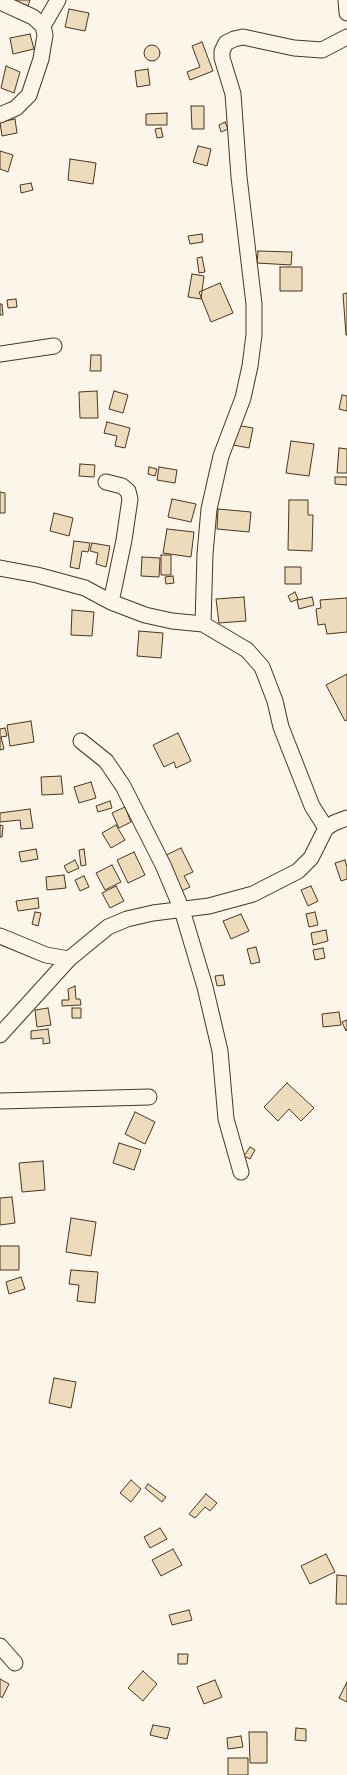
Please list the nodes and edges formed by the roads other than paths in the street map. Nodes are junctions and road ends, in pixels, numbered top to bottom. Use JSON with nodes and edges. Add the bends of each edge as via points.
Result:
{"nodes":[{"id":1,"x":58,"y":0,"type":"edge"},
{"id":2,"x":346,"y":0,"type":"edge"},
{"id":3,"x":0,"y":2,"type":"edge"},
{"id":4,"x":347,"y":13,"type":"edge"},
{"id":5,"x":43,"y":26,"type":"junction"},
{"id":6,"x":347,"y":37,"type":"edge"},
{"id":7,"x":0,"y":115,"type":"edge"},
{"id":8,"x":54,"y":346,"type":"dead end"},
{"id":9,"x":0,"y":354,"type":"edge"},
{"id":10,"x":106,"y":482,"type":"dead end"},
{"id":11,"x":0,"y":568,"type":"edge"},
{"id":12,"x":111,"y":602,"type":"junction"},
{"id":13,"x":203,"y":624,"type":"junction"},
{"id":14,"x":81,"y":741,"type":"dead end"},
{"id":15,"x":347,"y":818,"type":"edge"},
{"id":16,"x":326,"y":828,"type":"junction"},
{"id":17,"x":182,"y":910,"type":"junction"},
{"id":18,"x":0,"y":936,"type":"edge"},
{"id":19,"x":69,"y":959,"type":"junction"},
{"id":20,"x":0,"y":1034,"type":"edge"},
{"id":21,"x":149,"y":1097,"type":"dead end"},
{"id":22,"x":0,"y":1101,"type":"edge"},
{"id":23,"x":241,"y":1172,"type":"dead end"},
{"id":24,"x":0,"y":1646,"type":"edge"},
{"id":25,"x":15,"y":1663,"type":"dead end"}],
"edges":[{"from":1,"to":5,"type":"street"},
{"from":2,"to":4,"type":"street"},
{"from":3,"to":5,"type":"street","via":[[33,17]]},
{"from":5,"to":7,"type":"street","via":[[45,36],[41,59],[29,95],[16,108]]},
{"from":6,"to":13,"type":"street","via":[[322,50],[288,47],[243,37],[226,43],[222,51],[234,94],[239,177],[254,304],[254,335],[243,398],[221,456],[209,509]]},
{"from":8,"to":9,"type":"street"},
{"from":10,"to":12,"type":"street","via":[[122,486],[128,491],[130,499]]},
{"from":11,"to":12,"type":"street","via":[[85,588]]},
{"from":12,"to":13,"type":"street","via":[[145,615]]},
{"from":13,"to":16,"type":"street","via":[[247,650],[262,667],[281,727],[312,806]]},
{"from":14,"to":17,"type":"street","via":[[106,760],[123,786],[163,865]]},
{"from":15,"to":16,"type":"street"},
{"from":16,"to":17,"type":"street","via":[[311,858],[298,871],[253,894],[209,906]]},
{"from":17,"to":19,"type":"street","via":[[153,913],[108,927]]},
{"from":17,"to":23,"type":"street","via":[[220,1051],[226,1119]]},
{"from":18,"to":19,"type":"street","via":[[46,955]]},
{"from":19,"to":20,"type":"street"},
{"from":21,"to":22,"type":"street"},
{"from":24,"to":25,"type":"street"}]}
